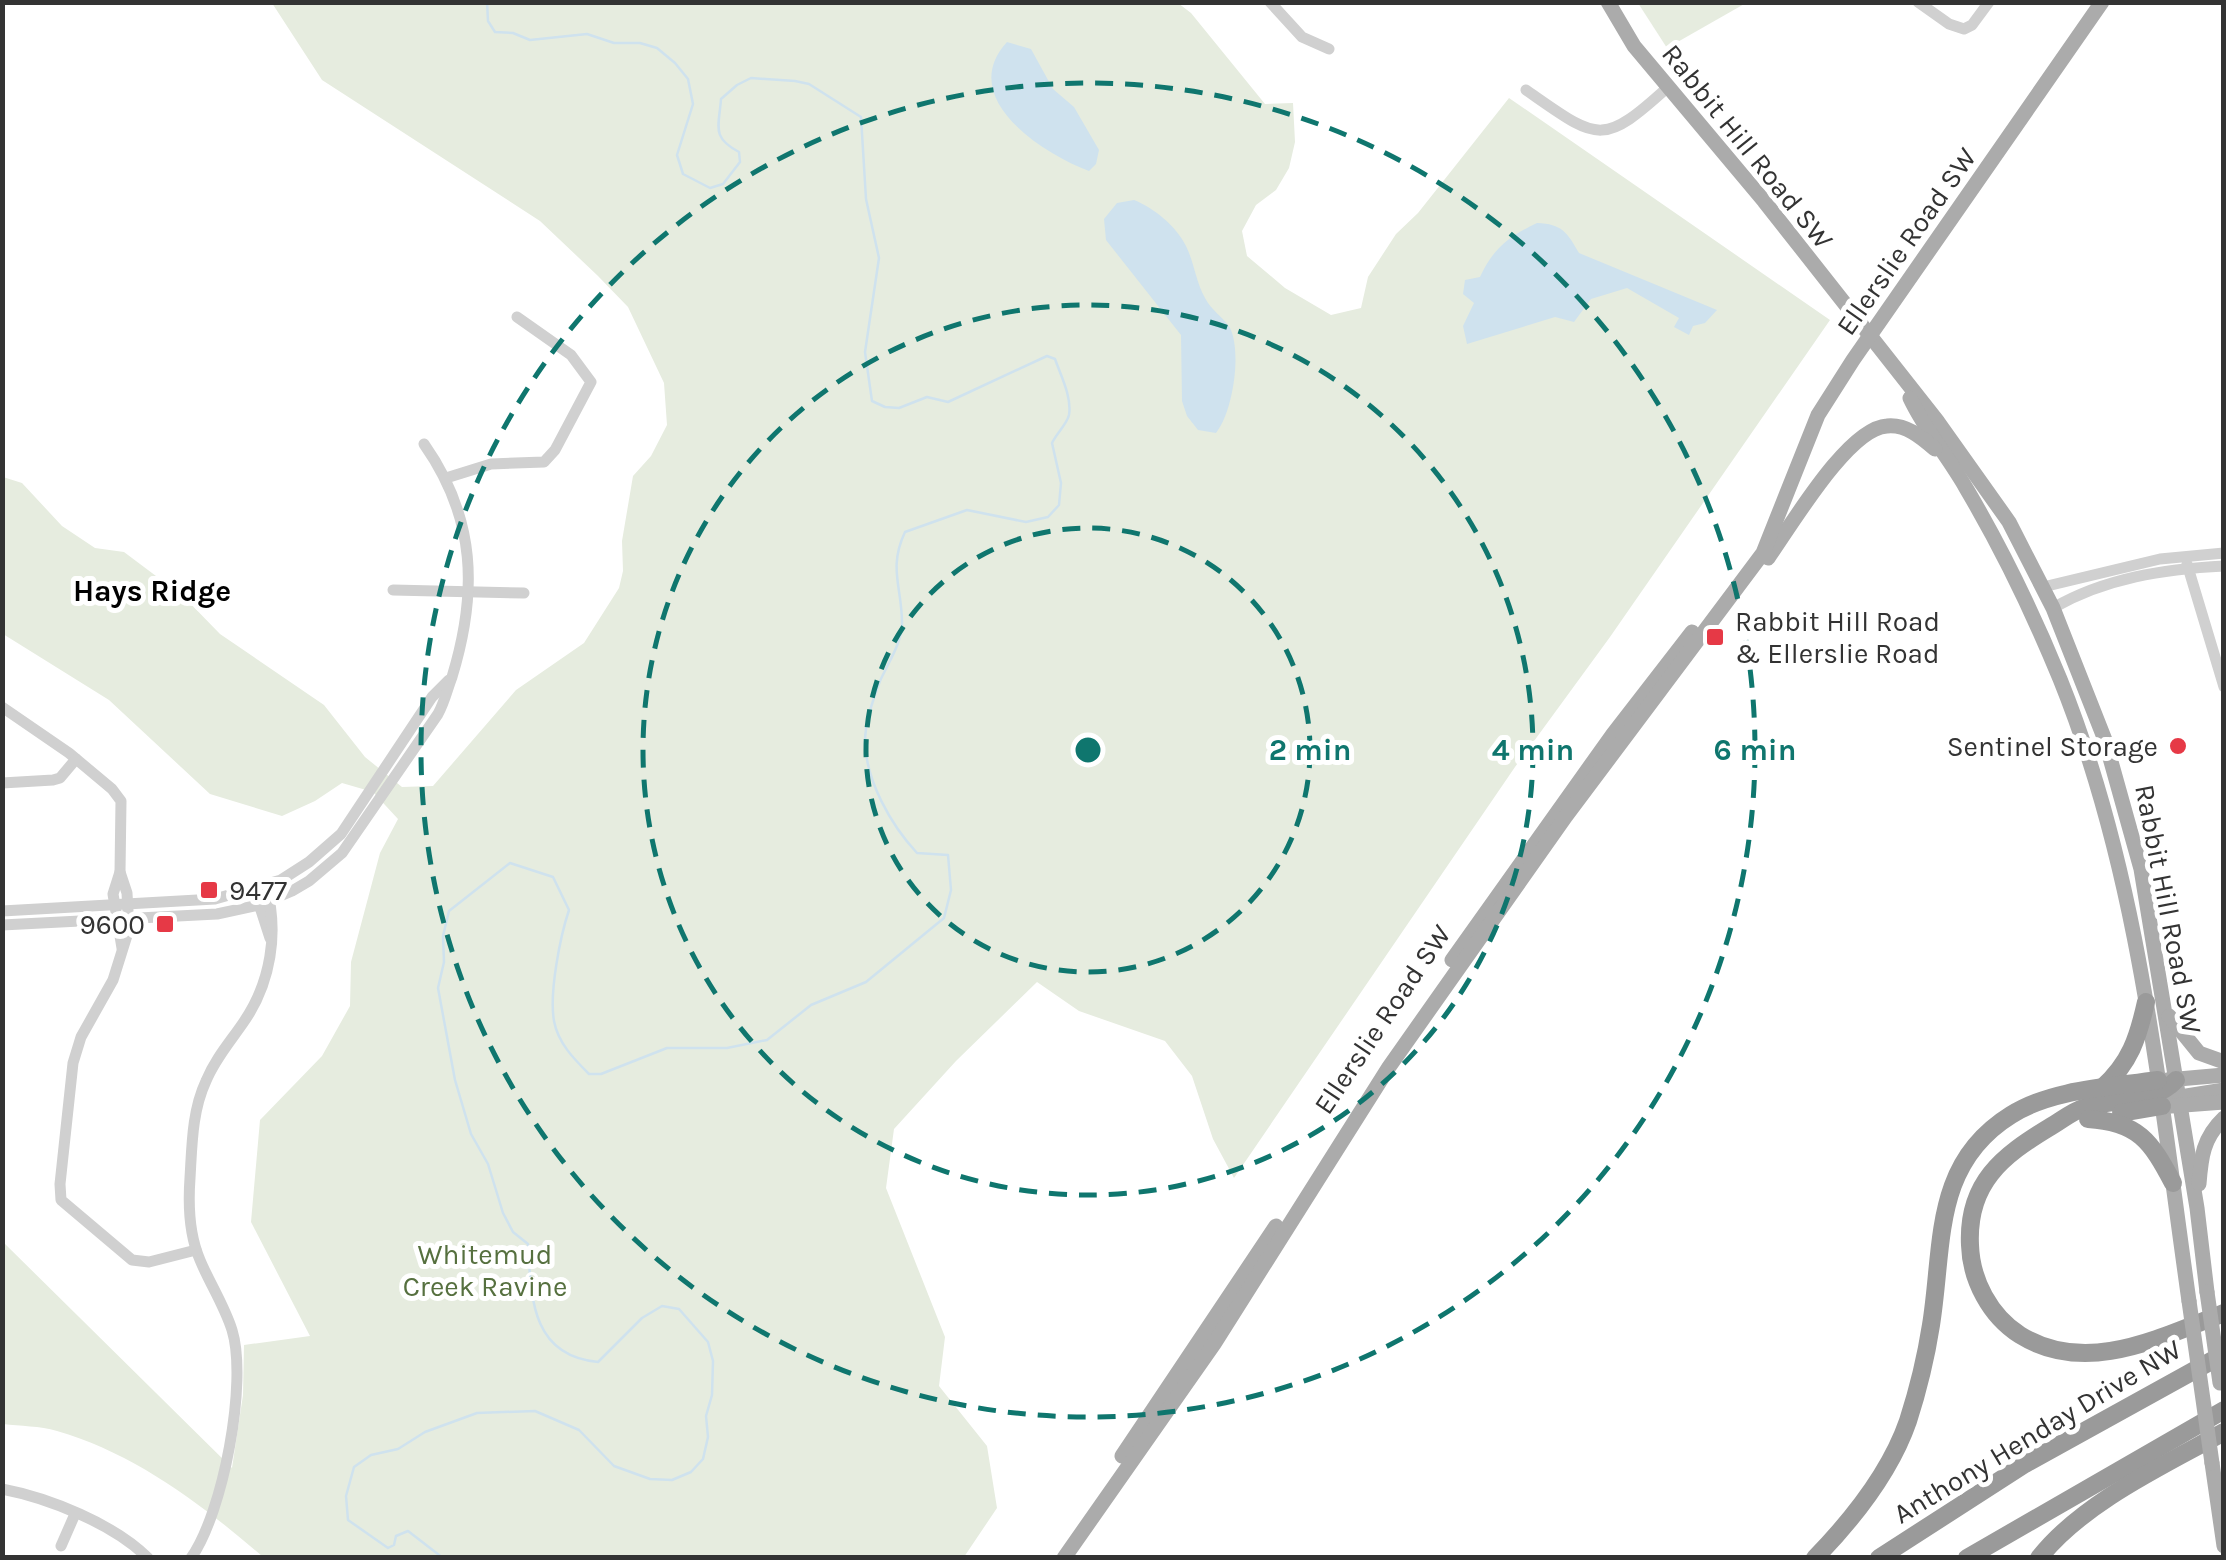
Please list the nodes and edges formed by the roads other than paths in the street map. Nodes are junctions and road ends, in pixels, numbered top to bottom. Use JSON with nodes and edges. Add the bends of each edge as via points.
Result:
{"nodes":[{"id":1,"x":1270,"y":2,"type":"edge"},
{"id":2,"x":1608,"y":2,"type":"edge"},
{"id":3,"x":1918,"y":2,"type":"edge"},
{"id":4,"x":1988,"y":2,"type":"edge"},
{"id":5,"x":2102,"y":2,"type":"edge"},
{"id":6,"x":1329,"y":48,"type":"dead end"},
{"id":7,"x":1668,"y":87,"type":"junction"},
{"id":8,"x":1526,"y":90,"type":"dead end"},
{"id":9,"x":517,"y":317,"type":"dead end"},
{"id":10,"x":1870,"y":336,"type":"junction"},
{"id":11,"x":1893,"y":364,"type":"junction"},
{"id":12,"x":424,"y":444,"type":"dead end"},
{"id":13,"x":1949,"y":460,"type":"junction"},
{"id":14,"x":446,"y":478,"type":"junction"},
{"id":15,"x":1774,"y":522,"type":"junction"},
{"id":16,"x":2224,"y":553,"type":"edge"},
{"id":17,"x":2186,"y":562,"type":"junction"},
{"id":18,"x":2224,"y":566,"type":"edge"},
{"id":19,"x":2043,"y":587,"type":"junction"},
{"id":20,"x":393,"y":590,"type":"dead end"},
{"id":21,"x":469,"y":590,"type":"junction"},
{"id":22,"x":524,"y":594,"type":"dead end"},
{"id":23,"x":2053,"y":608,"type":"junction"},
{"id":24,"x":2031,"y":612,"type":"junction"},
{"id":25,"x":1710,"y":625,"type":"junction"},
{"id":26,"x":451,"y":678,"type":"junction"},
{"id":27,"x":2224,"y":687,"type":"edge"},
{"id":28,"x":4,"y":712,"type":"edge"},
{"id":29,"x":2102,"y":731,"type":"junction"},
{"id":30,"x":76,"y":759,"type":"junction"},
{"id":31,"x":2,"y":783,"type":"edge"},
{"id":32,"x":120,"y":872,"type":"junction"},
{"id":33,"x":261,"y":887,"type":"junction"},
{"id":34,"x":265,"y":903,"type":"junction"},
{"id":35,"x":129,"y":905,"type":"junction"},
{"id":36,"x":114,"y":906,"type":"junction"},
{"id":37,"x":2,"y":911,"type":"edge"},
{"id":38,"x":130,"y":919,"type":"junction"},
{"id":39,"x":116,"y":920,"type":"junction"},
{"id":40,"x":2,"y":925,"type":"edge"},
{"id":41,"x":122,"y":948,"type":"junction"},
{"id":42,"x":2146,"y":1002,"type":"junction"},
{"id":43,"x":2166,"y":1013,"type":"junction"},
{"id":44,"x":2224,"y":1062,"type":"edge"},
{"id":45,"x":2224,"y":1075,"type":"edge"},
{"id":46,"x":2102,"y":1088,"type":"junction"},
{"id":47,"x":2224,"y":1090,"type":"edge"},
{"id":48,"x":2169,"y":1093,"type":"junction"},
{"id":49,"x":2224,"y":1102,"type":"edge"},
{"id":50,"x":2224,"y":1118,"type":"edge"},
{"id":51,"x":2088,"y":1119,"type":"junction"},
{"id":52,"x":2052,"y":1126,"type":"junction"},
{"id":53,"x":2173,"y":1184,"type":"junction"},
{"id":54,"x":2197,"y":1208,"type":"junction"},
{"id":55,"x":196,"y":1250,"type":"junction"},
{"id":56,"x":2224,"y":1313,"type":"edge"},
{"id":57,"x":2224,"y":1354,"type":"edge"},
{"id":58,"x":2224,"y":1409,"type":"edge"},
{"id":59,"x":2224,"y":1432,"type":"edge"},
{"id":60,"x":2,"y":1489,"type":"edge"},
{"id":61,"x":76,"y":1514,"type":"junction"},
{"id":62,"x":60,"y":1546,"type":"dead end"},
{"id":63,"x":2224,"y":1546,"type":"edge"},
{"id":64,"x":148,"y":1558,"type":"edge"},
{"id":65,"x":190,"y":1558,"type":"edge"},
{"id":66,"x":1051,"y":1558,"type":"edge"},
{"id":67,"x":1064,"y":1558,"type":"edge"},
{"id":68,"x":1814,"y":1558,"type":"edge"},
{"id":69,"x":1880,"y":1558,"type":"edge"},
{"id":70,"x":1967,"y":1558,"type":"edge"},
{"id":71,"x":2039,"y":1558,"type":"edge"}],
"edges":[{"from":1,"to":6,"type":"street","via":[[1302,37]]},
{"from":2,"to":7,"type":"main road","name":"Rabbit Hill Road SW"},
{"from":3,"to":4,"type":"street","via":[[1964,29]]},
{"from":5,"to":10,"type":"main road","name":"Ellerslie Road SW"},
{"from":7,"to":8,"type":"street","via":[[1610,131],[1582,126]]},
{"from":7,"to":10,"type":"main road","name":"Rabbit Hill Road SW"},
{"from":9,"to":14,"type":"street","via":[[571,355],[588,374],[589,388],[544,462],[490,464]]},
{"from":10,"to":11,"type":"main road","name":"Rabbit Hill Road SW"},
{"from":10,"to":15,"type":"main road","name":"Ellerslie Road SW","via":[[1818,416]]},
{"from":11,"to":13,"type":"main road","name":"Rabbit Hill Road SW"},
{"from":11,"to":19,"type":"main road","name":"Rabbit Hill Road SW","via":[[2002,510]]},
{"from":12,"to":14,"type":"street"},
{"from":13,"to":24,"type":"main road","name":"Rabbit Hill Road SW"},
{"from":13,"to":25,"type":"main road","via":[[1904,428],[1879,427],[1854,440],[1749,585]]},
{"from":14,"to":21,"type":"street","via":[[464,537]]},
{"from":15,"to":25,"type":"main road","name":"Ellerslie Road SW","via":[[1763,553]]},
{"from":15,"to":66,"type":"main road","name":"Ellerslie Road SW","via":[[1578,780],[1381,1061],[1222,1310]]},
{"from":16,"to":17,"type":"street"},
{"from":17,"to":18,"type":"street"},
{"from":17,"to":19,"type":"street","via":[[2114,568]]},
{"from":17,"to":23,"type":"street","via":[[2097,586]]},
{"from":17,"to":27,"type":"street"},
{"from":19,"to":23,"type":"main road","name":"Rabbit Hill Road SW"},
{"from":20,"to":21,"type":"street"},
{"from":21,"to":22,"type":"street"},
{"from":21,"to":26,"type":"street","via":[[465,635]]},
{"from":23,"to":29,"type":"main road","name":"Rabbit Hill Road SW"},
{"from":24,"to":29,"type":"main road","via":[[2045,619],[2081,701]]},
{"from":24,"to":42,"type":"main road","name":"Rabbit Hill Road SW","via":[[2105,810]]},
{"from":25,"to":67,"type":"main road","name":"Ellerslie Road SW","via":[[1389,1067],[1214,1344]]},
{"from":26,"to":33,"type":"street","via":[[341,834],[309,862]]},
{"from":26,"to":34,"type":"street","via":[[431,726],[356,836],[309,881]]},
{"from":28,"to":30,"type":"street"},
{"from":29,"to":43,"type":"main road","name":"Rabbit Hill Road SW","via":[[2141,868]]},
{"from":30,"to":31,"type":"street","via":[[54,780]]},
{"from":30,"to":32,"type":"street","via":[[120,801]]},
{"from":32,"to":35,"type":"street"},
{"from":32,"to":36,"type":"street"},
{"from":33,"to":34,"type":"street"},
{"from":33,"to":35,"type":"street","via":[[215,899]]},
{"from":34,"to":38,"type":"street","via":[[217,914]]},
{"from":34,"to":55,"type":"street","via":[[270,939],[259,995],[210,1071],[197,1106],[189,1197]]},
{"from":35,"to":36,"type":"street"},
{"from":35,"to":38,"type":"street"},
{"from":36,"to":37,"type":"street"},
{"from":36,"to":39,"type":"street"},
{"from":38,"to":39,"type":"street"},
{"from":38,"to":41,"type":"street"},
{"from":39,"to":40,"type":"street"},
{"from":39,"to":41,"type":"street"},
{"from":41,"to":55,"type":"street","via":[[73,1063],[59,1194],[132,1260]]},
{"from":42,"to":46,"type":"highway","via":[[2129,1060]]},
{"from":42,"to":48,"type":"main road","name":"Rabbit Hill Road SW"},
{"from":43,"to":44,"type":"main road","via":[[2199,1053]]},
{"from":43,"to":48,"type":"main road","name":"Rabbit Hill Road SW"},
{"from":45,"to":48,"type":"main road"},
{"from":46,"to":48,"type":"highway"},
{"from":46,"to":68,"type":"highway","via":[[2014,1113],[1959,1168],[1943,1219],[1931,1326],[1909,1418],[1878,1480]]},
{"from":47,"to":48,"type":"main road"},
{"from":48,"to":49,"type":"main road"},
{"from":48,"to":51,"type":"highway"},
{"from":48,"to":52,"type":"highway","via":[[2081,1108]]},
{"from":48,"to":53,"type":"main road"},
{"from":48,"to":54,"type":"main road"},
{"from":50,"to":54,"type":"main road","via":[[2206,1139]]},
{"from":51,"to":52,"type":"highway"},
{"from":51,"to":53,"type":"highway","via":[[2134,1130]]},
{"from":52,"to":56,"type":"highway","via":[[1997,1164],[1973,1210],[1971,1263],[2002,1320],[2036,1344],[2085,1354],[2134,1346]]},
{"from":53,"to":63,"type":"main road","bridge":true},
{"from":54,"to":58,"type":"main road","bridge":true},
{"from":55,"to":65,"type":"street","via":[[233,1332],[238,1375],[214,1511]]},
{"from":57,"to":69,"type":"highway","name":"Anthony Henday Drive NW","via":[[2025,1464]]},
{"from":58,"to":70,"type":"highway"},
{"from":59,"to":71,"type":"highway","via":[[2087,1514]]},
{"from":60,"to":61,"type":"street"},
{"from":61,"to":62,"type":"street"},
{"from":61,"to":64,"type":"street","via":[[120,1535]]}]}
